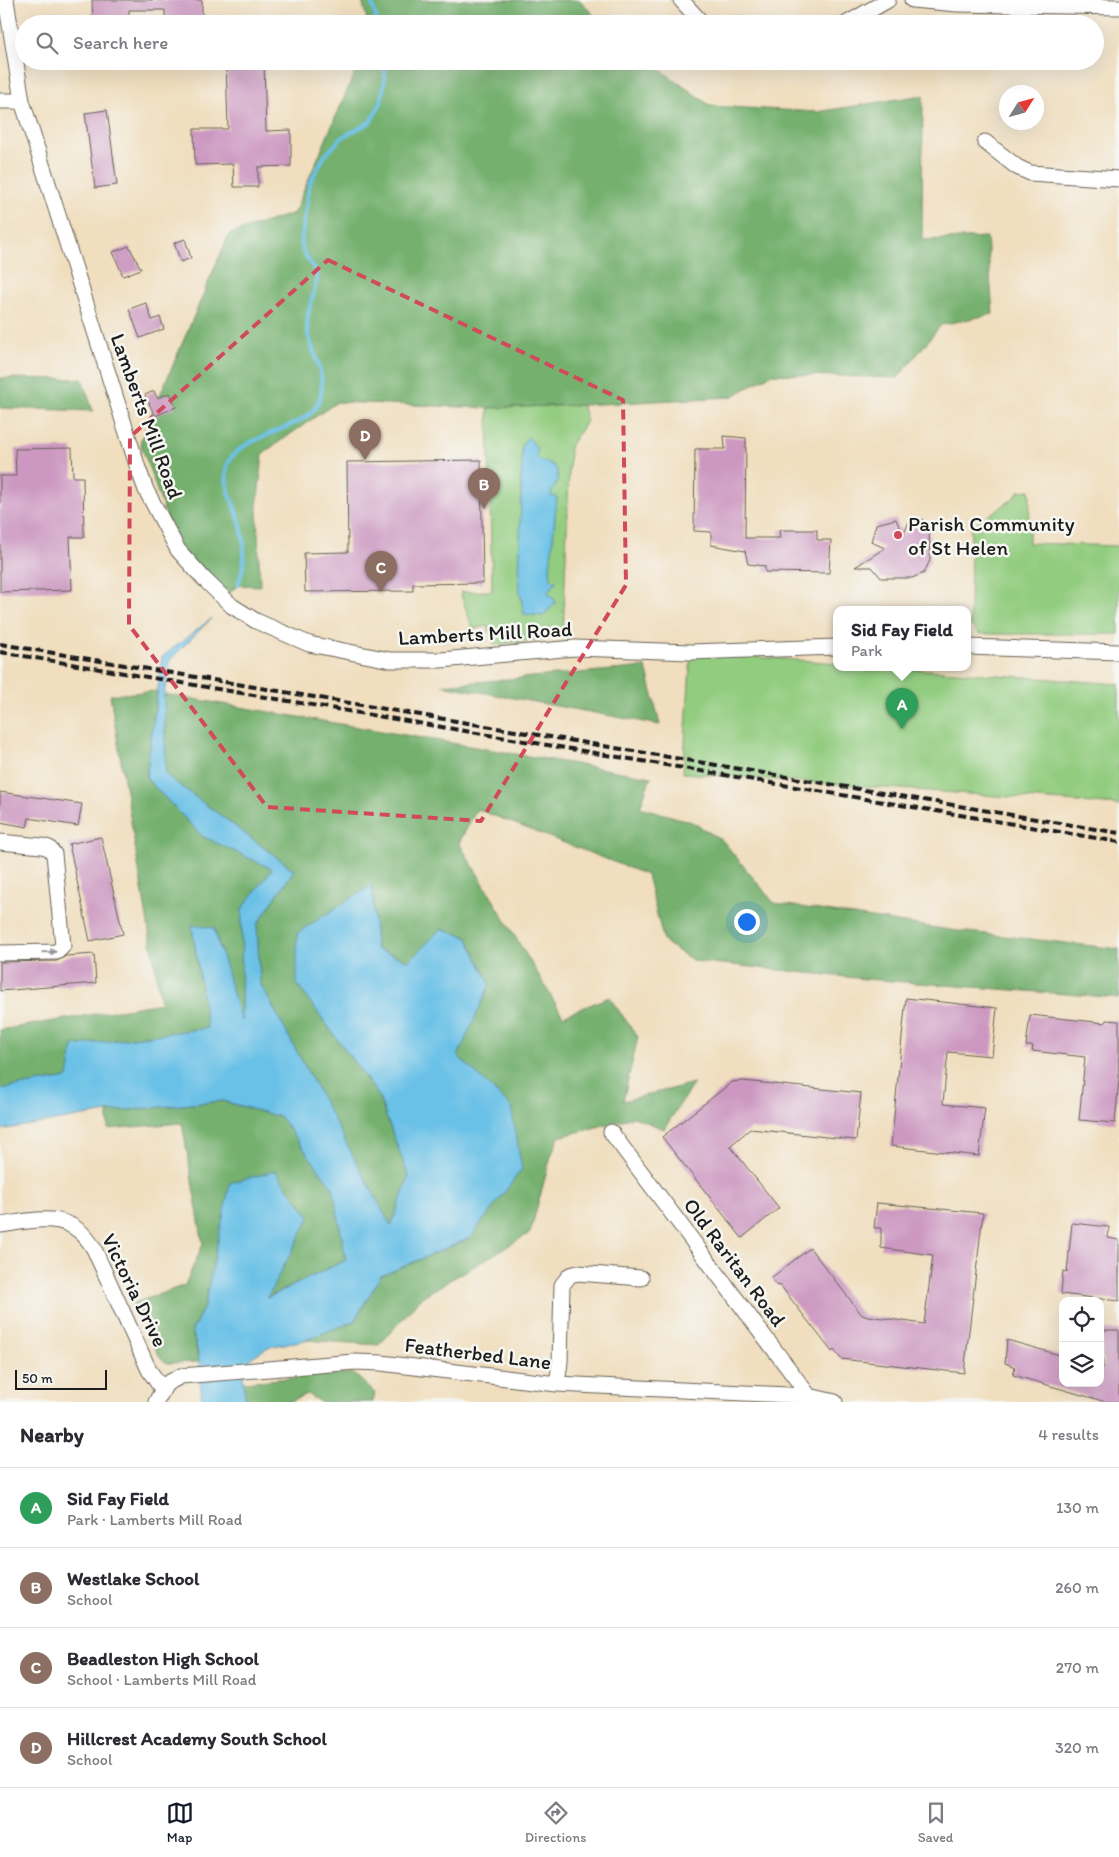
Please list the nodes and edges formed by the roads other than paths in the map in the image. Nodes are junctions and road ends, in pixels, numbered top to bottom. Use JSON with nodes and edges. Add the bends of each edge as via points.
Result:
{"nodes":[{"id":1,"x":6,"y":0,"type":"edge"},
{"id":2,"x":681,"y":0,"type":"edge"},
{"id":3,"x":888,"y":0,"type":"edge"},
{"id":4,"x":912,"y":0,"type":"edge"},
{"id":5,"x":1119,"y":7,"type":"edge"},
{"id":6,"x":695,"y":15,"type":"edge"},
{"id":7,"x":862,"y":15,"type":"edge"},
{"id":8,"x":15,"y":57,"type":"edge"},
{"id":9,"x":17,"y":70,"type":"edge"},
{"id":10,"x":0,"y":101,"type":"edge"},
{"id":11,"x":22,"y":101,"type":"junction"},
{"id":12,"x":985,"y":142,"type":"dead end"},
{"id":13,"x":1119,"y":179,"type":"edge"},
{"id":14,"x":971,"y":646,"type":"edge"},
{"id":15,"x":833,"y":648,"type":"edge"},
{"id":16,"x":1119,"y":652,"type":"edge"},
{"id":17,"x":0,"y":842,"type":"edge"},
{"id":18,"x":0,"y":953,"type":"edge"},
{"id":19,"x":611,"y":1132,"type":"dead end"},
{"id":20,"x":0,"y":1225,"type":"edge"},
{"id":21,"x":640,"y":1278,"type":"dead end"},
{"id":22,"x":557,"y":1384,"type":"junction"},
{"id":23,"x":159,"y":1395,"type":"edge"},
{"id":24,"x":809,"y":1396,"type":"junction"},
{"id":25,"x":835,"y":1402,"type":"edge"}],
"edges":[{"from":1,"to":8,"type":"street","name":"Lamberts Mill Road"},
{"from":2,"to":6,"type":"street"},
{"from":3,"to":7,"type":"street"},
{"from":4,"to":5,"type":"street"},
{"from":9,"to":11,"type":"street","name":"Lamberts Mill Road"},
{"from":10,"to":11,"type":"street"},
{"from":11,"to":15,"type":"street","name":"Lamberts Mill Road","via":[[146,490],[178,550],[232,606],[297,641],[390,660],[441,660],[575,648],[691,652]]},
{"from":12,"to":13,"type":"street","via":[[1030,173]]},
{"from":14,"to":16,"type":"street"},
{"from":18,"to":17,"type":"street","one_way":true,"via":[[56,952],[63,946],[54,854],[42,846]]},
{"from":19,"to":24,"type":"street","name":"Old Raritan Road"},
{"from":20,"to":23,"type":"street","name":"Victoria Drive","via":[[51,1219],[81,1231],[94,1248]]},
{"from":21,"to":22,"type":"street","via":[[578,1273],[566,1279],[562,1285]]},
{"from":22,"to":23,"type":"street","name":"Featherbed Lane","via":[[381,1363],[342,1362],[190,1375],[170,1380]]},
{"from":22,"to":24,"type":"street","name":"Featherbed Lane"},
{"from":24,"to":25,"type":"street"}]}
